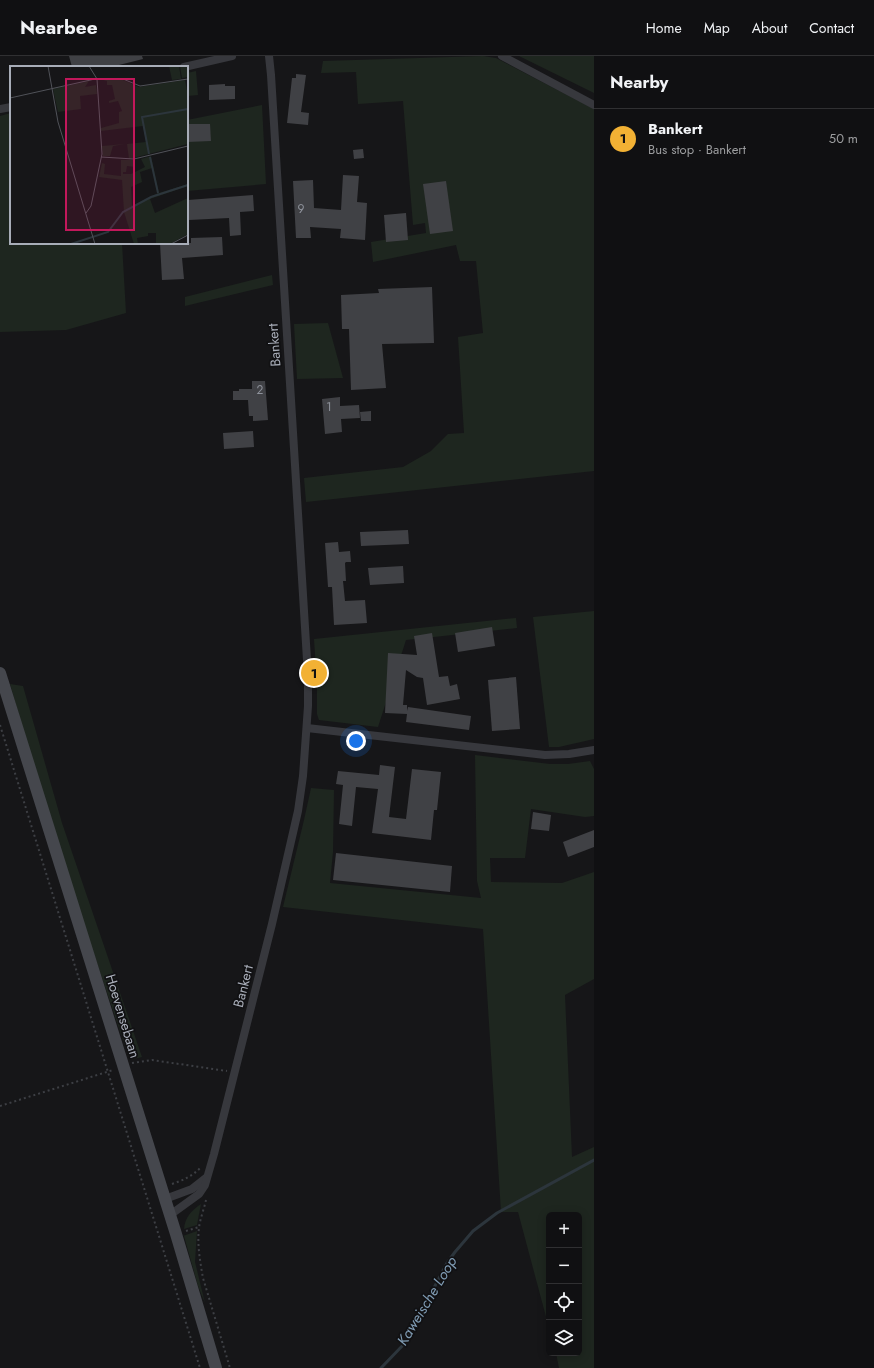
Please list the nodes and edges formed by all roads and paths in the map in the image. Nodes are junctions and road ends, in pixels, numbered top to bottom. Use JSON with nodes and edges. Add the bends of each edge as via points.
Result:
{"nodes":[{"id":1,"x":232,"y":56,"type":"edge"},
{"id":2,"x":269,"y":56,"type":"edge"},
{"id":3,"x":502,"y":56,"type":"edge"},
{"id":4,"x":188,"y":66,"type":"edge"},
{"id":5,"x":594,"y":105,"type":"edge"},
{"id":6,"x":10,"y":107,"type":"edge"},
{"id":7,"x":0,"y":109,"type":"edge"},
{"id":8,"x":0,"y":673,"type":"edge"},
{"id":9,"x":0,"y":725,"type":"edge"},
{"id":10,"x":307,"y":728,"type":"junction"},
{"id":11,"x":594,"y":750,"type":"edge"},
{"id":12,"x":214,"y":1154,"type":"junction"},
{"id":13,"x":206,"y":1178,"type":"junction"},
{"id":14,"x":161,"y":1187,"type":"junction"},
{"id":15,"x":146,"y":1192,"type":"junction"},
{"id":16,"x":165,"y":1199,"type":"junction"},
{"id":17,"x":170,"y":1215,"type":"junction"},
{"id":18,"x":199,"y":1227,"type":"dead end"},
{"id":19,"x":200,"y":1368,"type":"edge"},
{"id":20,"x":216,"y":1368,"type":"edge"},
{"id":21,"x":230,"y":1368,"type":"edge"}],
"edges":[{"from":1,"to":4,"type":"street"},
{"from":2,"to":10,"type":"street","name":"Bankert","via":[[308,676]]},
{"from":3,"to":5,"type":"street"},
{"from":6,"to":7,"type":"street"},
{"from":8,"to":14,"type":"main road","name":"Hoevensebaan"},
{"from":9,"to":15,"type":"path"},
{"from":10,"to":11,"type":"street","via":[[545,755]]},
{"from":10,"to":12,"type":"street","name":"Bankert","via":[[298,811]]},
{"from":12,"to":13,"type":"street","name":"Bankert"},
{"from":12,"to":14,"type":"path","via":[[196,1172]]},
{"from":13,"to":16,"type":"street","via":[[192,1189]]},
{"from":13,"to":17,"type":"street","name":"Bankert","via":[[199,1194]]},
{"from":14,"to":15,"type":"path"},
{"from":14,"to":16,"type":"main road","name":"Hoevensebaan"},
{"from":15,"to":19,"type":"path"},
{"from":16,"to":17,"type":"main road","name":"Hoevensebaan"},
{"from":17,"to":20,"type":"main road","name":"Hoevensebaan"},
{"from":18,"to":21,"type":"path","via":[[198,1247],[203,1278]]}]}
